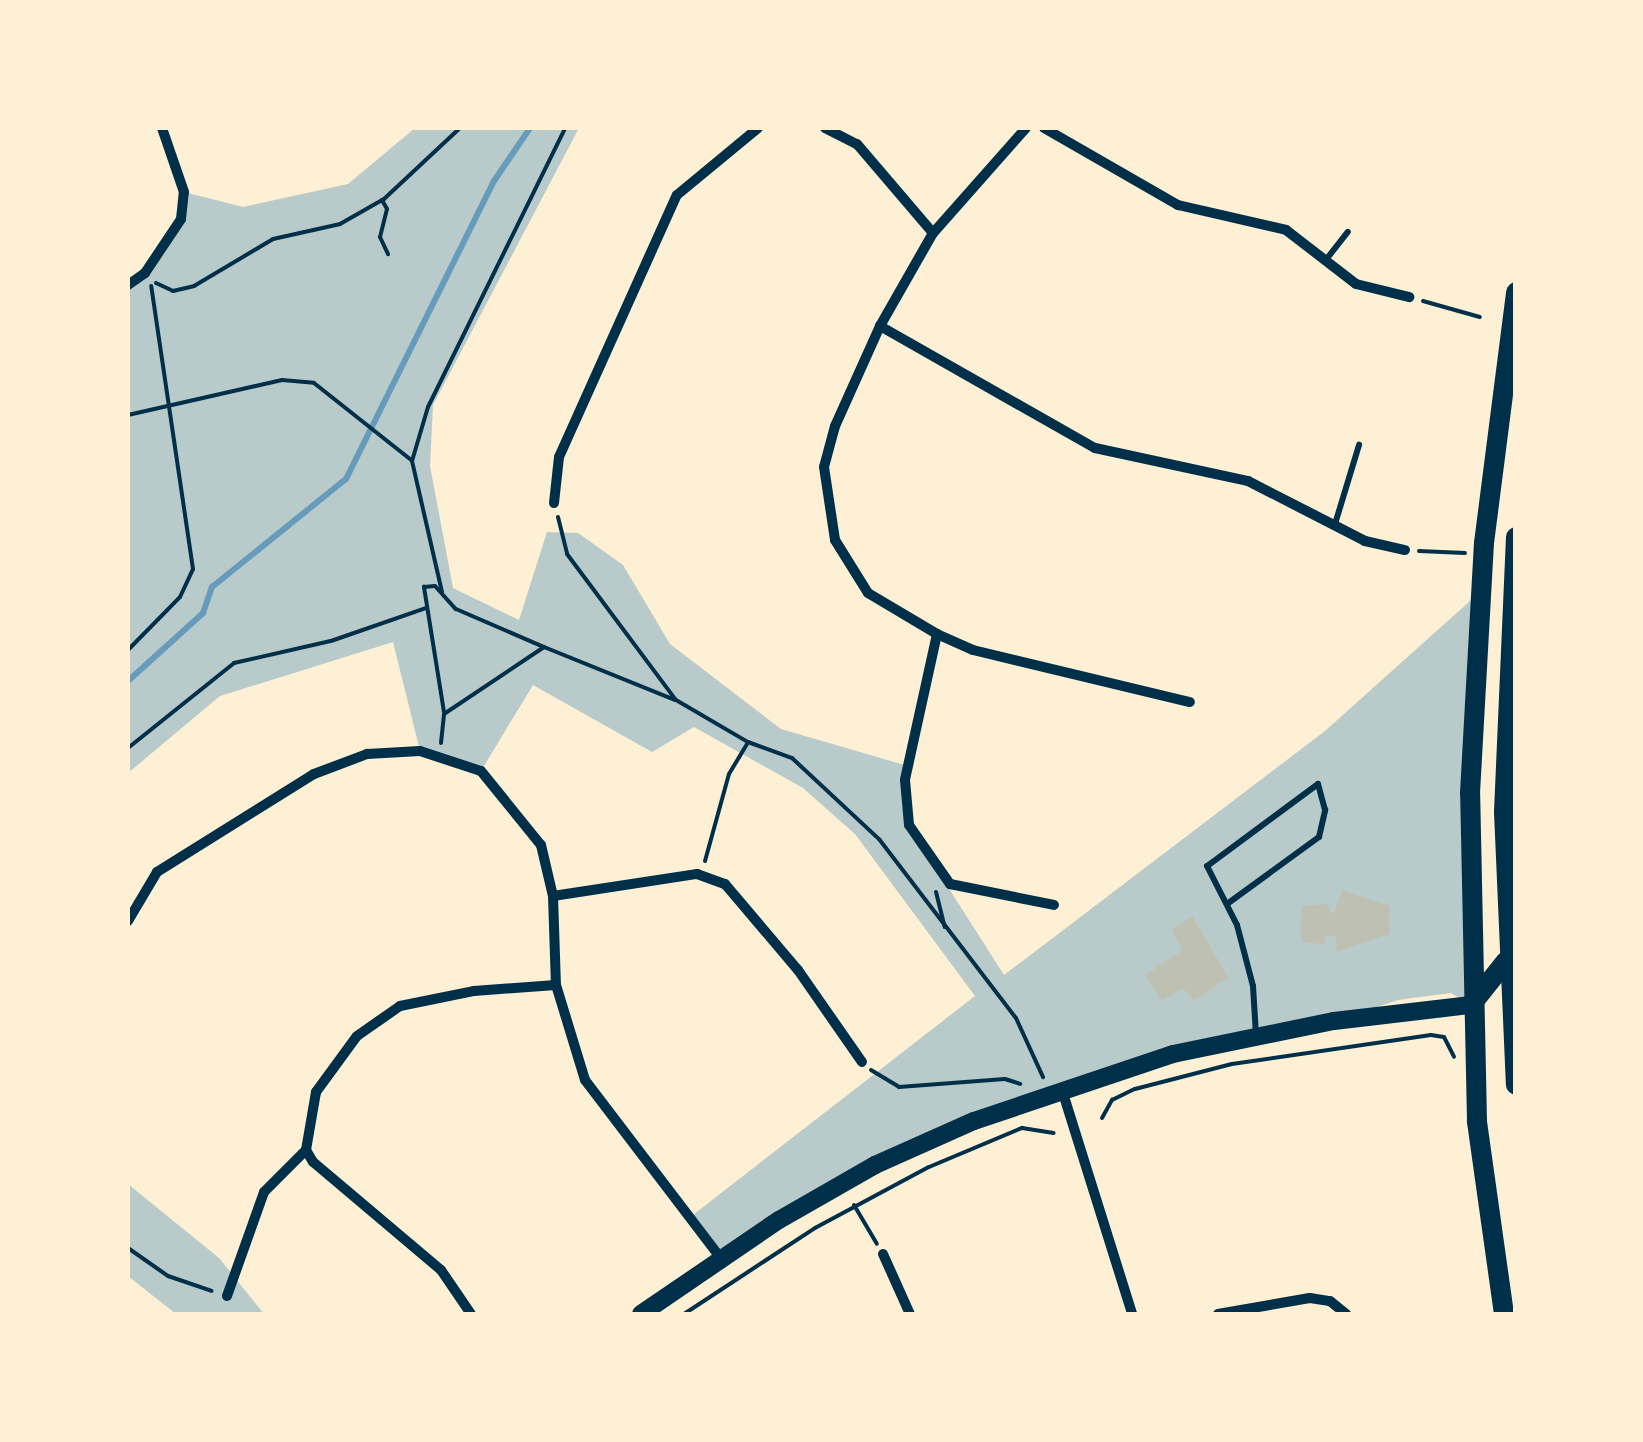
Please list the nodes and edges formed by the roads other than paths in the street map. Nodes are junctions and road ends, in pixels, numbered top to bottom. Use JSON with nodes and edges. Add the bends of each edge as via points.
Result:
{"nodes":[{"id":1,"x":162,"y":128,"type":"edge"},
{"id":2,"x":758,"y":128,"type":"edge"},
{"id":3,"x":826,"y":128,"type":"edge"},
{"id":4,"x":1026,"y":128,"type":"edge"},
{"id":5,"x":1044,"y":128,"type":"edge"},
{"id":6,"x":1348,"y":232,"type":"dead end"},
{"id":7,"x":933,"y":233,"type":"junction"},
{"id":8,"x":1324,"y":262,"type":"junction"},
{"id":9,"x":128,"y":285,"type":"edge"},
{"id":10,"x":1516,"y":292,"type":"edge"},
{"id":11,"x":1409,"y":297,"type":"road end"},
{"id":12,"x":880,"y":326,"type":"junction"},
{"id":13,"x":1359,"y":445,"type":"dead end"},
{"id":14,"x":554,"y":503,"type":"road end"},
{"id":15,"x":1334,"y":525,"type":"junction"},
{"id":16,"x":1516,"y":537,"type":"edge"},
{"id":17,"x":1404,"y":550,"type":"road end"},
{"id":18,"x":938,"y":634,"type":"junction"},
{"id":19,"x":1190,"y":702,"type":"dead end"},
{"id":20,"x":553,"y":896,"type":"junction"},
{"id":21,"x":1227,"y":904,"type":"junction"},
{"id":22,"x":1054,"y":906,"type":"dead end"},
{"id":23,"x":128,"y":920,"type":"edge"},
{"id":24,"x":1506,"y":960,"type":"junction"},
{"id":25,"x":556,"y":986,"type":"junction"},
{"id":26,"x":1471,"y":1005,"type":"junction"},
{"id":27,"x":1256,"y":1036,"type":"junction"},
{"id":28,"x":1512,"y":1037,"type":"junction"},
{"id":29,"x":862,"y":1062,"type":"road end"},
{"id":30,"x":1516,"y":1084,"type":"edge"},
{"id":31,"x":1055,"y":1092,"type":"junction"},
{"id":32,"x":306,"y":1150,"type":"junction"},
{"id":33,"x":884,"y":1254,"type":"road end"},
{"id":34,"x":719,"y":1256,"type":"junction"},
{"id":35,"x":227,"y":1296,"type":"road end"},
{"id":36,"x":471,"y":1314,"type":"edge"},
{"id":37,"x":641,"y":1314,"type":"edge"},
{"id":38,"x":910,"y":1314,"type":"edge"},
{"id":39,"x":1132,"y":1314,"type":"edge"},
{"id":40,"x":1218,"y":1314,"type":"edge"},
{"id":41,"x":1346,"y":1314,"type":"edge"},
{"id":42,"x":1504,"y":1314,"type":"edge"}],
"edges":[{"from":1,"to":9,"type":"street","via":[[184,192],[181,219],[145,273]]},
{"from":2,"to":14,"type":"street","via":[[678,195],[559,456]]},
{"from":3,"to":7,"type":"street","via":[[856,144]]},
{"from":4,"to":7,"type":"street"},
{"from":5,"to":8,"type":"street","via":[[1178,205],[1286,230]]},
{"from":6,"to":8,"type":"lane"},
{"from":7,"to":12,"type":"street"},
{"from":8,"to":11,"type":"street","via":[[1356,284]]},
{"from":10,"to":26,"type":"main road","via":[[1483,554],[1470,793]]},
{"from":12,"to":15,"type":"street","via":[[1095,448],[1248,481]]},
{"from":12,"to":18,"type":"street","via":[[835,426],[824,467],[826,509],[835,540],[868,593]]},
{"from":13,"to":15,"type":"lane"},
{"from":15,"to":17,"type":"street"},
{"from":16,"to":24,"type":"main road","via":[[1504,772]]},
{"from":18,"to":19,"type":"street","via":[[974,650]]},
{"from":18,"to":22,"type":"street","via":[[905,780],[909,826],[950,884]]},
{"from":20,"to":23,"type":"street","via":[[541,845],[481,771],[420,751],[366,754],[314,774],[157,872]]},
{"from":20,"to":25,"type":"street"},
{"from":20,"to":29,"type":"street","via":[[702,876],[725,884],[760,920]]},
{"from":21,"to":21,"type":"lane","via":[[1207,866],[1318,784],[1324,810],[1319,838]]},
{"from":21,"to":27,"type":"lane","via":[[1253,986]]},
{"from":24,"to":26,"type":"main road"},
{"from":24,"to":28,"type":"main road"},
{"from":25,"to":32,"type":"street","via":[[474,991],[400,1006],[357,1036],[316,1092]]},
{"from":25,"to":34,"type":"street","via":[[585,1080]]},
{"from":26,"to":27,"type":"main road"},
{"from":26,"to":28,"type":"main road"},
{"from":26,"to":42,"type":"main road","via":[[1477,1122]]},
{"from":27,"to":31,"type":"main road"},
{"from":28,"to":30,"type":"main road"},
{"from":31,"to":34,"type":"main road","via":[[888,1159]]},
{"from":31,"to":39,"type":"street"},
{"from":32,"to":35,"type":"street","via":[[264,1192]]},
{"from":32,"to":36,"type":"street","via":[[441,1270]]},
{"from":33,"to":38,"type":"street"},
{"from":34,"to":37,"type":"main road"},
{"from":40,"to":41,"type":"street","via":[[1310,1298],[1330,1301]]}]}
